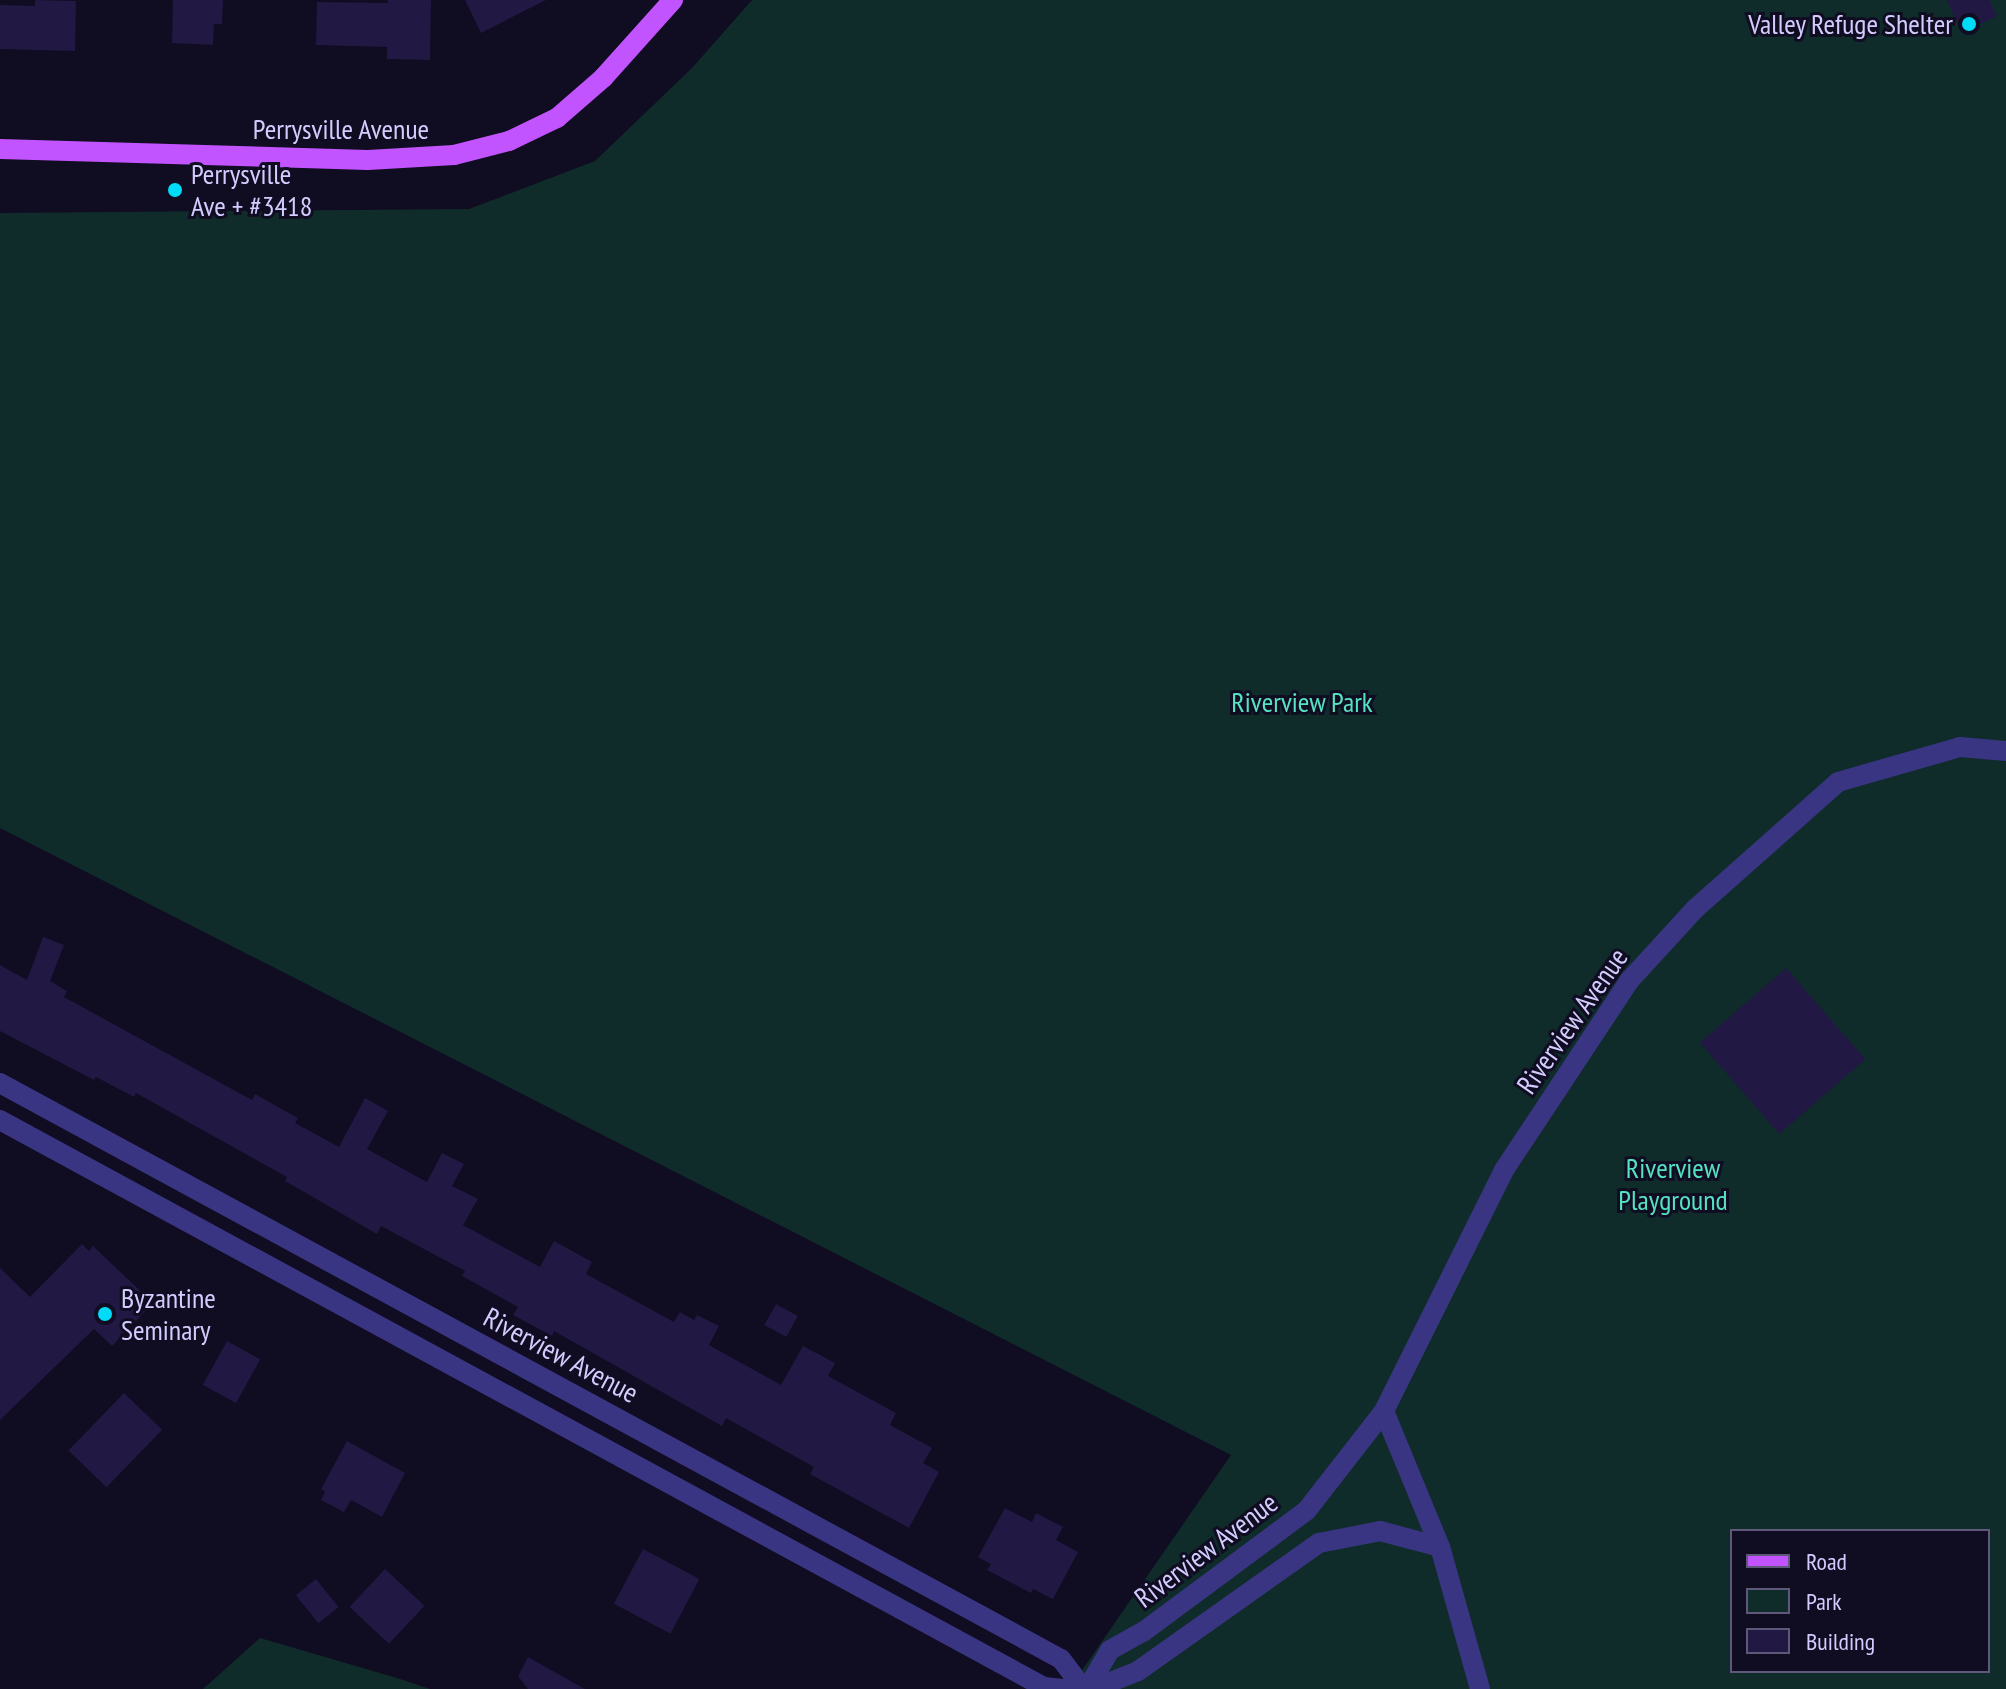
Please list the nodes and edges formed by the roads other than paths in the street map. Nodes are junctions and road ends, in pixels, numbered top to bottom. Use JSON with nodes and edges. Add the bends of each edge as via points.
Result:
{"nodes":[{"id":1,"x":673,"y":0,"type":"edge"},
{"id":2,"x":0,"y":149,"type":"edge"},
{"id":3,"x":2006,"y":751,"type":"edge"},
{"id":4,"x":0,"y":1083,"type":"edge"},
{"id":5,"x":0,"y":1120,"type":"edge"},
{"id":6,"x":1384,"y":1411,"type":"junction"},
{"id":7,"x":1440,"y":1547,"type":"junction"},
{"id":8,"x":1063,"y":1689,"type":"edge"},
{"id":9,"x":1085,"y":1689,"type":"edge"},
{"id":10,"x":1093,"y":1689,"type":"edge"},
{"id":11,"x":1480,"y":1689,"type":"edge"}],
"edges":[{"from":1,"to":2,"type":"main road","name":"Perrysville Avenue","via":[[603,78],[557,118],[509,141],[454,155],[396,160]]},
{"from":3,"to":6,"type":"street","name":"Riverview Avenue","via":[[1960,747],[1838,782],[1695,909],[1629,981],[1504,1170]]},
{"from":4,"to":9,"type":"street","name":"Riverview Avenue","via":[[1061,1659]]},
{"from":5,"to":8,"type":"street","via":[[1044,1687]]},
{"from":6,"to":7,"type":"street"},
{"from":6,"to":9,"type":"street","name":"Riverview Avenue","via":[[1307,1510],[1143,1632],[1110,1650]]},
{"from":7,"to":10,"type":"street","name":"Riverview Avenue","via":[[1380,1531],[1319,1543],[1138,1671]]},
{"from":7,"to":11,"type":"street"}]}
